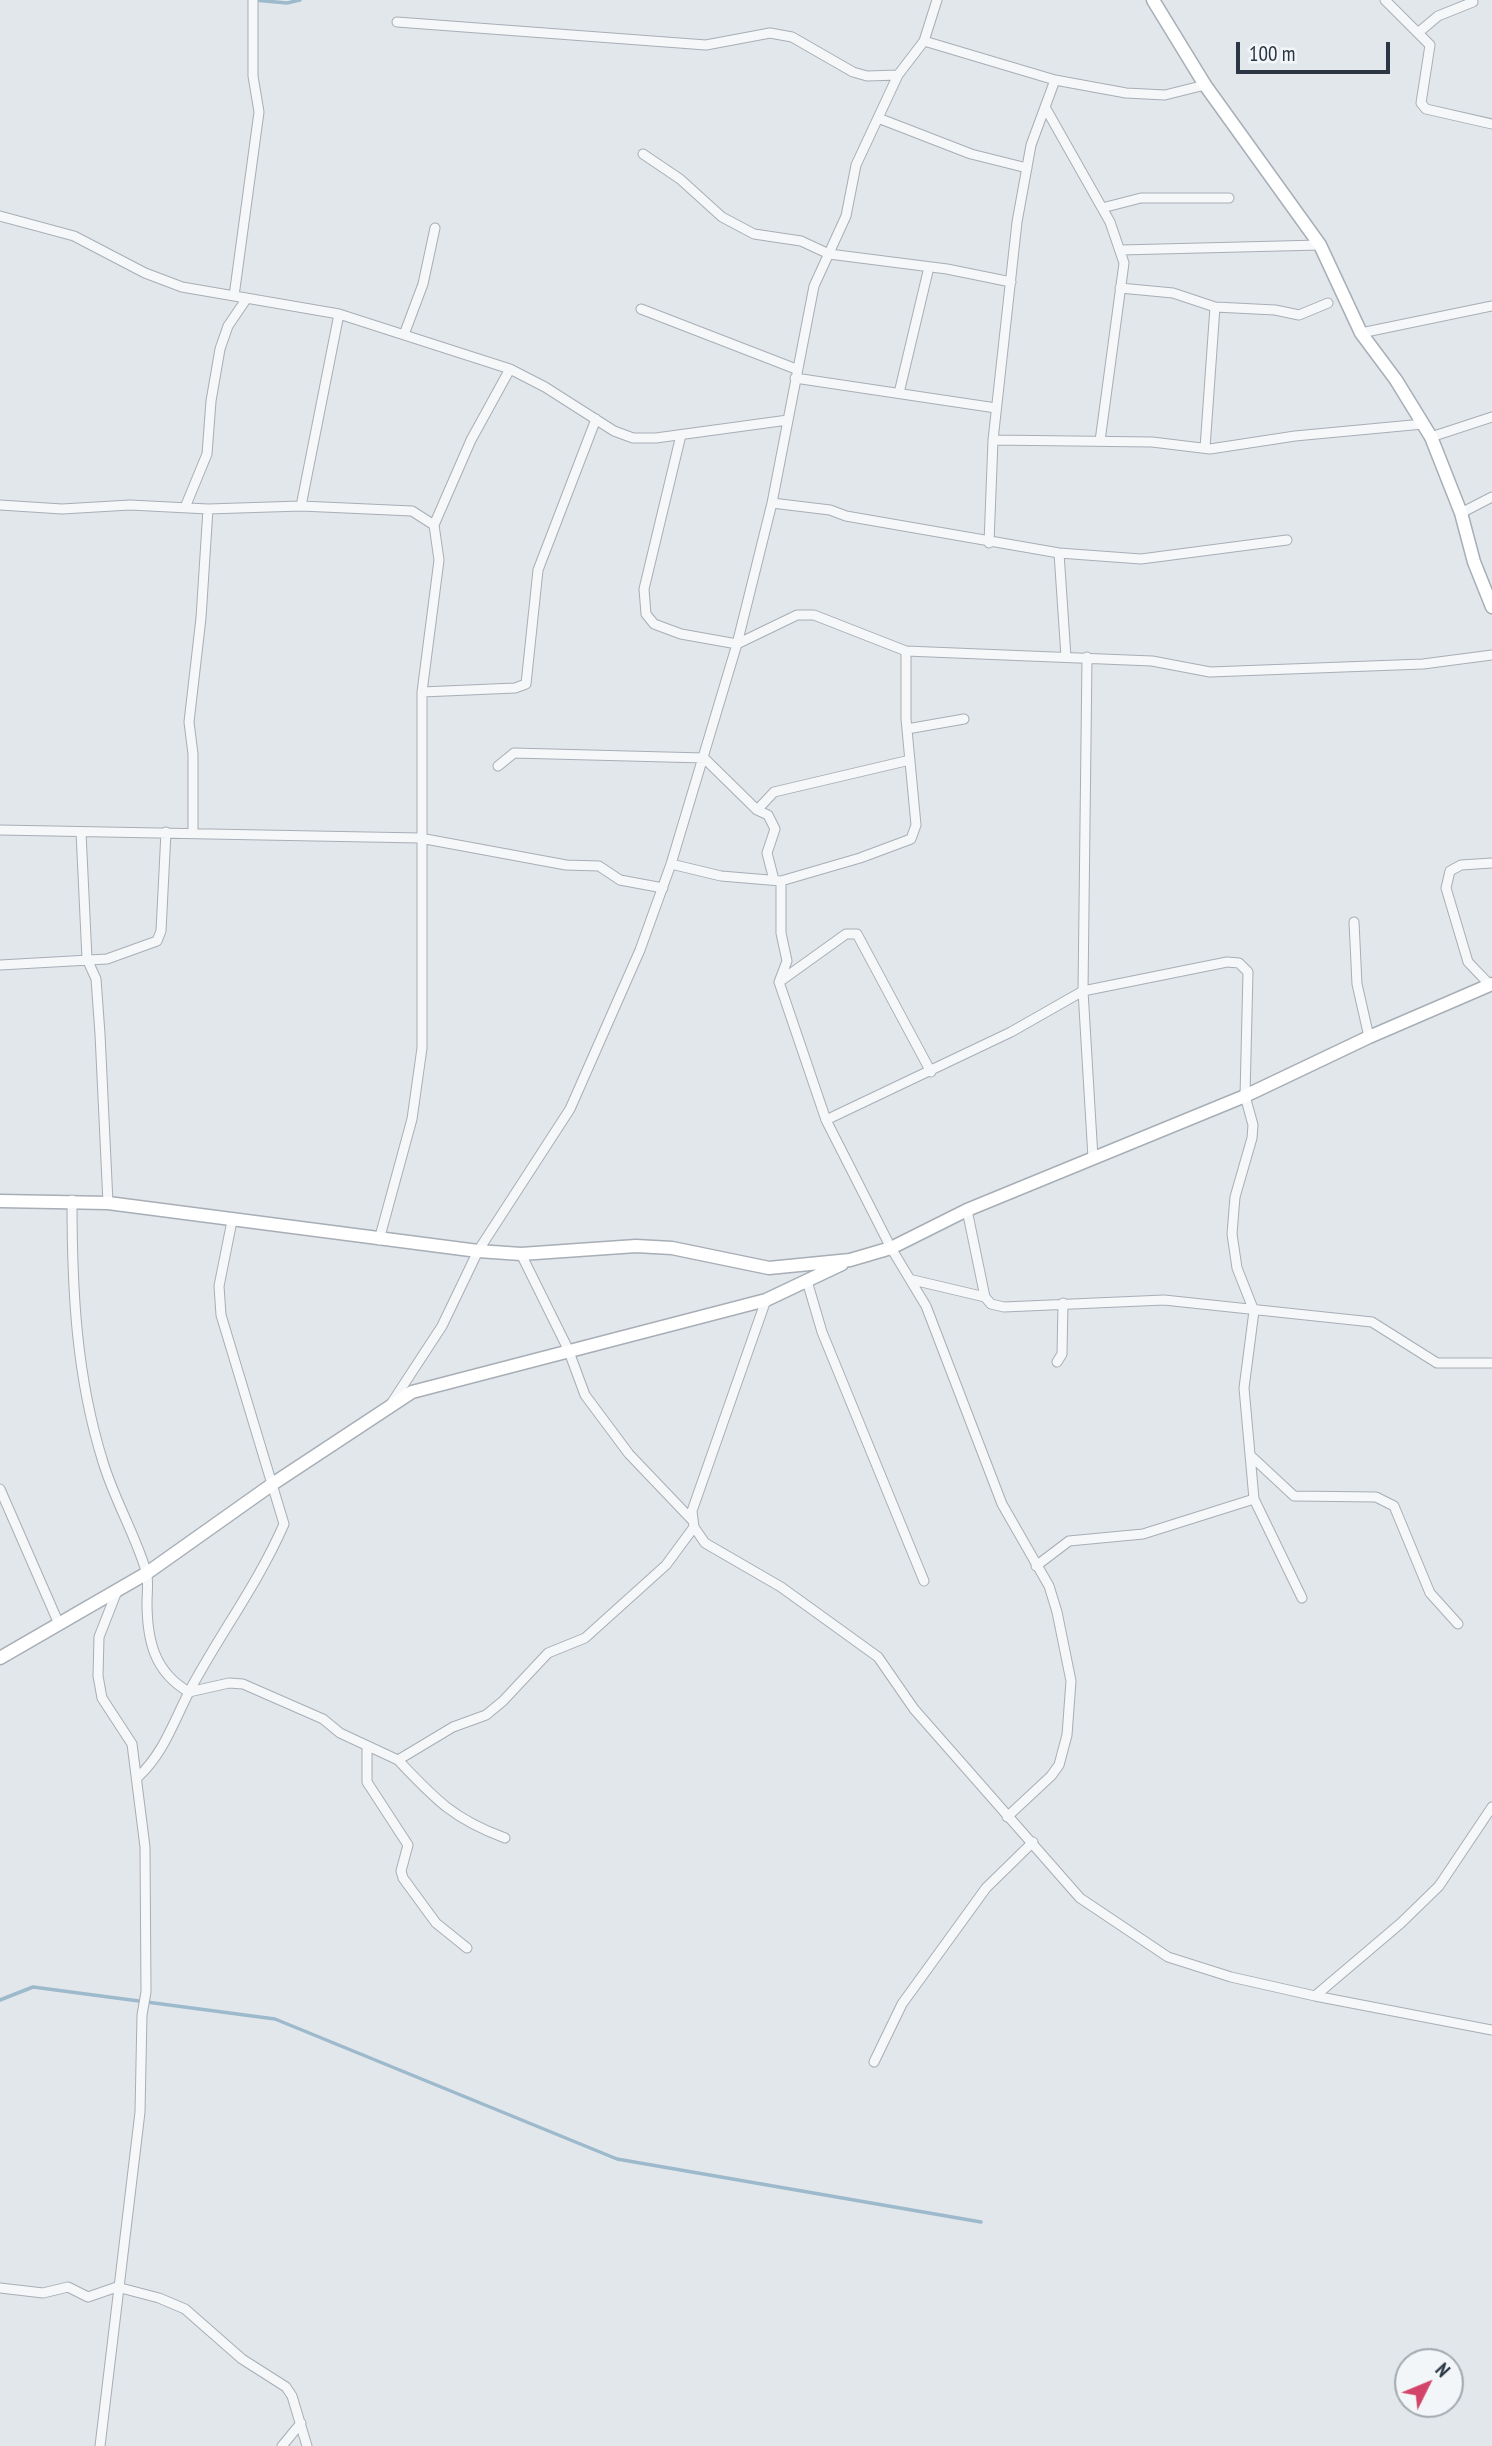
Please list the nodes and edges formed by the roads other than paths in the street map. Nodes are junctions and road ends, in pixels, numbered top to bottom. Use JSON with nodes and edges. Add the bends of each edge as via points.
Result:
{"nodes":[{"id":1,"x":253,"y":0,"type":"edge"},
{"id":2,"x":937,"y":0,"type":"edge"},
{"id":3,"x":1153,"y":0,"type":"edge"},
{"id":4,"x":1385,"y":0,"type":"edge"},
{"id":5,"x":1473,"y":2,"type":"edge"},
{"id":6,"x":397,"y":22,"type":"dead end"},
{"id":7,"x":1419,"y":32,"type":"junction"},
{"id":8,"x":924,"y":41,"type":"junction"},
{"id":9,"x":898,"y":75,"type":"junction"},
{"id":10,"x":1055,"y":80,"type":"junction"},
{"id":11,"x":1205,"y":85,"type":"junction"},
{"id":12,"x":1045,"y":107,"type":"junction"},
{"id":13,"x":878,"y":118,"type":"junction"},
{"id":14,"x":1492,"y":124,"type":"edge"},
{"id":15,"x":643,"y":154,"type":"dead end"},
{"id":16,"x":1027,"y":169,"type":"junction"},
{"id":17,"x":1229,"y":198,"type":"dead end"},
{"id":18,"x":1102,"y":208,"type":"junction"},
{"id":19,"x":0,"y":216,"type":"edge"},
{"id":20,"x":435,"y":229,"type":"dead end"},
{"id":21,"x":1320,"y":244,"type":"junction"},
{"id":22,"x":1121,"y":250,"type":"junction"},
{"id":23,"x":829,"y":254,"type":"junction"},
{"id":24,"x":929,"y":267,"type":"junction"},
{"id":25,"x":1011,"y":282,"type":"junction"},
{"id":26,"x":1120,"y":288,"type":"junction"},
{"id":27,"x":234,"y":296,"type":"junction"},
{"id":28,"x":247,"y":298,"type":"junction"},
{"id":29,"x":1328,"y":303,"type":"dead end"},
{"id":30,"x":1492,"y":306,"type":"edge"},
{"id":31,"x":1215,"y":307,"type":"junction"},
{"id":32,"x":641,"y":309,"type":"dead end"},
{"id":33,"x":339,"y":314,"type":"junction"},
{"id":34,"x":405,"y":332,"type":"junction"},
{"id":35,"x":1361,"y":333,"type":"junction"},
{"id":36,"x":510,"y":369,"type":"junction"},
{"id":37,"x":795,"y":373,"type":"junction"},
{"id":38,"x":899,"y":393,"type":"junction"},
{"id":39,"x":991,"y":407,"type":"junction"},
{"id":40,"x":1492,"y":417,"type":"edge"},
{"id":41,"x":596,"y":419,"type":"junction"},
{"id":42,"x":789,"y":420,"type":"junction"},
{"id":43,"x":1423,"y":424,"type":"junction"},
{"id":44,"x":681,"y":435,"type":"junction"},
{"id":45,"x":1431,"y":437,"type":"junction"},
{"id":46,"x":993,"y":440,"type":"junction"},
{"id":47,"x":1100,"y":441,"type":"junction"},
{"id":48,"x":1205,"y":449,"type":"junction"},
{"id":49,"x":1492,"y":497,"type":"edge"},
{"id":50,"x":772,"y":503,"type":"junction"},
{"id":51,"x":0,"y":505,"type":"edge"},
{"id":52,"x":186,"y":505,"type":"junction"},
{"id":53,"x":301,"y":506,"type":"junction"},
{"id":54,"x":208,"y":509,"type":"junction"},
{"id":55,"x":1461,"y":513,"type":"junction"},
{"id":56,"x":434,"y":525,"type":"junction"},
{"id":57,"x":1287,"y":540,"type":"dead end"},
{"id":58,"x":989,"y":543,"type":"junction"},
{"id":59,"x":1059,"y":553,"type":"junction"},
{"id":60,"x":1492,"y":607,"type":"edge"},
{"id":61,"x":737,"y":644,"type":"junction"},
{"id":62,"x":906,"y":651,"type":"junction"},
{"id":63,"x":1492,"y":655,"type":"edge"},
{"id":64,"x":1066,"y":657,"type":"junction"},
{"id":65,"x":1087,"y":657,"type":"junction"},
{"id":66,"x":422,"y":692,"type":"junction"},
{"id":67,"x":964,"y":719,"type":"dead end"},
{"id":68,"x":907,"y":729,"type":"junction"},
{"id":69,"x":704,"y":758,"type":"junction"},
{"id":70,"x":910,"y":760,"type":"junction"},
{"id":71,"x":498,"y":766,"type":"dead end"},
{"id":72,"x":757,"y":810,"type":"junction"},
{"id":73,"x":0,"y":830,"type":"edge"},
{"id":74,"x":82,"y":832,"type":"junction"},
{"id":75,"x":166,"y":832,"type":"junction"},
{"id":76,"x":193,"y":833,"type":"junction"},
{"id":77,"x":420,"y":838,"type":"junction"},
{"id":78,"x":1492,"y":863,"type":"edge"},
{"id":79,"x":671,"y":864,"type":"junction"},
{"id":80,"x":778,"y":880,"type":"junction"},
{"id":81,"x":663,"y":888,"type":"junction"},
{"id":82,"x":1354,"y":922,"type":"dead end"},
{"id":83,"x":87,"y":959,"type":"junction"},
{"id":84,"x":0,"y":965,"type":"edge"},
{"id":85,"x":779,"y":982,"type":"junction"},
{"id":86,"x":1491,"y":985,"type":"edge"},
{"id":87,"x":1083,"y":991,"type":"junction"},
{"id":88,"x":1369,"y":1037,"type":"junction"},
{"id":89,"x":931,"y":1072,"type":"junction"},
{"id":90,"x":1245,"y":1096,"type":"junction"},
{"id":91,"x":826,"y":1120,"type":"junction"},
{"id":92,"x":1093,"y":1158,"type":"junction"},
{"id":93,"x":0,"y":1200,"type":"edge"},
{"id":94,"x":72,"y":1200,"type":"junction"},
{"id":95,"x":108,"y":1203,"type":"junction"},
{"id":96,"x":967,"y":1210,"type":"junction"},
{"id":97,"x":232,"y":1221,"type":"junction"},
{"id":98,"x":379,"y":1240,"type":"junction"},
{"id":99,"x":891,"y":1248,"type":"junction"},
{"id":100,"x":478,"y":1251,"type":"junction"},
{"id":101,"x":521,"y":1254,"type":"junction"},
{"id":102,"x":850,"y":1260,"type":"junction"},
{"id":103,"x":913,"y":1280,"type":"junction"},
{"id":104,"x":807,"y":1281,"type":"junction"},
{"id":105,"x":985,"y":1297,"type":"junction"},
{"id":106,"x":766,"y":1300,"type":"junction"},
{"id":107,"x":1063,"y":1303,"type":"junction"},
{"id":108,"x":1254,"y":1311,"type":"junction"},
{"id":109,"x":568,"y":1349,"type":"junction"},
{"id":110,"x":1057,"y":1362,"type":"dead end"},
{"id":111,"x":1492,"y":1363,"type":"edge"},
{"id":112,"x":391,"y":1404,"type":"junction"},
{"id":113,"x":1251,"y":1456,"type":"junction"},
{"id":114,"x":274,"y":1483,"type":"junction"},
{"id":115,"x":0,"y":1489,"type":"edge"},
{"id":116,"x":1254,"y":1499,"type":"junction"},
{"id":117,"x":693,"y":1523,"type":"junction"},
{"id":118,"x":1036,"y":1566,"type":"junction"},
{"id":119,"x":147,"y":1573,"type":"junction"},
{"id":120,"x":924,"y":1581,"type":"dead end"},
{"id":121,"x":117,"y":1591,"type":"junction"},
{"id":122,"x":1302,"y":1598,"type":"dead end"},
{"id":123,"x":59,"y":1624,"type":"junction"},
{"id":124,"x":1458,"y":1624,"type":"dead end"},
{"id":125,"x":0,"y":1658,"type":"edge"},
{"id":126,"x":189,"y":1692,"type":"junction"},
{"id":127,"x":367,"y":1747,"type":"junction"},
{"id":128,"x":398,"y":1760,"type":"junction"},
{"id":129,"x":137,"y":1778,"type":"junction"},
{"id":130,"x":1492,"y":1807,"type":"edge"},
{"id":131,"x":1007,"y":1817,"type":"junction"},
{"id":132,"x":505,"y":1838,"type":"dead end"},
{"id":133,"x":1033,"y":1842,"type":"junction"},
{"id":134,"x":467,"y":1948,"type":"dead end"},
{"id":135,"x":1315,"y":1996,"type":"junction"},
{"id":136,"x":1492,"y":2030,"type":"edge"},
{"id":137,"x":874,"y":2062,"type":"dead end"},
{"id":138,"x":117,"y":2287,"type":"junction"},
{"id":139,"x":0,"y":2288,"type":"edge"},
{"id":140,"x":300,"y":2423,"type":"junction"},
{"id":141,"x":100,"y":2446,"type":"edge"},
{"id":142,"x":282,"y":2446,"type":"edge"},
{"id":143,"x":307,"y":2446,"type":"edge"}],
"edges":[{"from":1,"to":27,"type":"street","via":[[253,68],[259,112]]},
{"from":2,"to":8,"type":"street"},
{"from":3,"to":11,"type":"street"},
{"from":4,"to":7,"type":"street"},
{"from":5,"to":7,"type":"street","via":[[1438,16]]},
{"from":6,"to":9,"type":"street","via":[[706,45],[770,33],[792,37],[853,72]]},
{"from":7,"to":14,"type":"street","via":[[1430,46],[1421,103]]},
{"from":8,"to":9,"type":"street"},
{"from":8,"to":10,"type":"street"},
{"from":9,"to":13,"type":"street"},
{"from":10,"to":11,"type":"street","via":[[1146,95]]},
{"from":10,"to":12,"type":"street"},
{"from":11,"to":21,"type":"street"},
{"from":12,"to":16,"type":"street"},
{"from":12,"to":18,"type":"street"},
{"from":13,"to":16,"type":"street","via":[[971,154]]},
{"from":13,"to":23,"type":"street","via":[[856,165],[846,216]]},
{"from":15,"to":23,"type":"street","via":[[680,179],[722,217],[754,234],[801,241]]},
{"from":16,"to":25,"type":"street"},
{"from":17,"to":18,"type":"street","via":[[1141,198]]},
{"from":18,"to":22,"type":"street"},
{"from":19,"to":27,"type":"street","via":[[74,236],[145,274]]},
{"from":20,"to":34,"type":"street","via":[[423,284]]},
{"from":21,"to":22,"type":"street"},
{"from":21,"to":35,"type":"street"},
{"from":22,"to":26,"type":"street"},
{"from":23,"to":24,"type":"street"},
{"from":23,"to":37,"type":"street","via":[[814,286]]},
{"from":24,"to":25,"type":"street"},
{"from":24,"to":38,"type":"street"},
{"from":25,"to":39,"type":"street"},
{"from":26,"to":31,"type":"street","via":[[1173,293]]},
{"from":26,"to":47,"type":"street"},
{"from":27,"to":28,"type":"street"},
{"from":28,"to":33,"type":"street"},
{"from":28,"to":52,"type":"street","via":[[220,349],[207,454]]},
{"from":29,"to":31,"type":"street","via":[[1299,315]]},
{"from":30,"to":35,"type":"street"},
{"from":31,"to":48,"type":"street"},
{"from":32,"to":37,"type":"street"},
{"from":33,"to":34,"type":"street"},
{"from":33,"to":53,"type":"street"},
{"from":34,"to":36,"type":"street"},
{"from":35,"to":43,"type":"street"},
{"from":36,"to":41,"type":"street"},
{"from":36,"to":56,"type":"street","via":[[471,440]]},
{"from":37,"to":38,"type":"street"},
{"from":37,"to":42,"type":"street"},
{"from":38,"to":39,"type":"street"},
{"from":39,"to":46,"type":"street"},
{"from":40,"to":45,"type":"street"},
{"from":41,"to":44,"type":"street","via":[[633,438]]},
{"from":41,"to":66,"type":"street","via":[[538,570],[526,684]]},
{"from":42,"to":44,"type":"street"},
{"from":42,"to":50,"type":"street"},
{"from":43,"to":45,"type":"street"},
{"from":43,"to":48,"type":"street"},
{"from":44,"to":61,"type":"street","via":[[644,589],[646,614],[654,624],[681,634]]},
{"from":45,"to":55,"type":"street"},
{"from":46,"to":47,"type":"street"},
{"from":46,"to":58,"type":"street"},
{"from":47,"to":48,"type":"street"},
{"from":49,"to":55,"type":"street"},
{"from":50,"to":58,"type":"street","via":[[830,510]]},
{"from":50,"to":61,"type":"street"},
{"from":51,"to":52,"type":"street","via":[[62,509]]},
{"from":52,"to":54,"type":"street"},
{"from":53,"to":54,"type":"street"},
{"from":53,"to":56,"type":"street","via":[[412,511]]},
{"from":54,"to":76,"type":"street","via":[[189,722]]},
{"from":55,"to":60,"type":"street"},
{"from":56,"to":66,"type":"street","via":[[439,560]]},
{"from":57,"to":59,"type":"street","via":[[1141,559]]},
{"from":58,"to":59,"type":"street"},
{"from":59,"to":64,"type":"street"},
{"from":61,"to":62,"type":"street","via":[[797,615],[814,615]]},
{"from":61,"to":69,"type":"street"},
{"from":62,"to":64,"type":"street"},
{"from":62,"to":68,"type":"street"},
{"from":63,"to":65,"type":"street","via":[[1423,664],[1226,673]]},
{"from":64,"to":65,"type":"street"},
{"from":65,"to":87,"type":"street"},
{"from":66,"to":77,"type":"street"},
{"from":67,"to":68,"type":"street"},
{"from":68,"to":70,"type":"street"},
{"from":69,"to":71,"type":"street","via":[[514,753]]},
{"from":69,"to":72,"type":"street"},
{"from":69,"to":79,"type":"street"},
{"from":70,"to":72,"type":"street","via":[[774,792]]},
{"from":70,"to":80,"type":"street","via":[[916,825],[911,839]]},
{"from":72,"to":80,"type":"street","via":[[768,815],[775,829],[767,853]]},
{"from":73,"to":74,"type":"street"},
{"from":74,"to":75,"type":"street"},
{"from":74,"to":83,"type":"street"},
{"from":75,"to":76,"type":"street"},
{"from":75,"to":83,"type":"street","via":[[157,941],[107,959]]},
{"from":76,"to":77,"type":"street"},
{"from":77,"to":81,"type":"street","via":[[566,865],[600,866],[620,880]]},
{"from":77,"to":98,"type":"street","via":[[422,1048],[412,1119]]},
{"from":78,"to":86,"type":"street","via":[[1461,865],[1450,872],[1446,888],[1468,962]]},
{"from":79,"to":80,"type":"street","via":[[721,876]]},
{"from":79,"to":81,"type":"street"},
{"from":80,"to":85,"type":"street","via":[[787,961]]},
{"from":81,"to":100,"type":"street","via":[[570,1109]]},
{"from":82,"to":88,"type":"street","via":[[1357,984]]},
{"from":83,"to":84,"type":"street"},
{"from":83,"to":95,"type":"street","via":[[96,979]]},
{"from":85,"to":89,"type":"street","via":[[846,934],[857,934]]},
{"from":85,"to":91,"type":"street"},
{"from":86,"to":88,"type":"street"},
{"from":87,"to":89,"type":"street"},
{"from":87,"to":90,"type":"street","via":[[1240,963],[1248,972]]},
{"from":87,"to":92,"type":"street"},
{"from":88,"to":90,"type":"street"},
{"from":89,"to":91,"type":"street"},
{"from":90,"to":92,"type":"street"},
{"from":90,"to":108,"type":"street","via":[[1252,1139],[1235,1197],[1233,1234],[1237,1268]]},
{"from":91,"to":99,"type":"street"},
{"from":92,"to":96,"type":"street"},
{"from":93,"to":94,"type":"street"},
{"from":94,"to":95,"type":"street"},
{"from":94,"to":119,"type":"street","via":[[72,1297],[80,1368],[103,1463]]},
{"from":95,"to":97,"type":"street"},
{"from":96,"to":99,"type":"street"},
{"from":96,"to":105,"type":"street"},
{"from":97,"to":98,"type":"street"},
{"from":97,"to":114,"type":"street","via":[[219,1286],[220,1315]]},
{"from":98,"to":100,"type":"street"},
{"from":99,"to":102,"type":"street"},
{"from":99,"to":103,"type":"street"},
{"from":100,"to":101,"type":"street"},
{"from":100,"to":112,"type":"street","via":[[442,1326]]},
{"from":101,"to":102,"type":"street","via":[[636,1246],[672,1248],[769,1268]]},
{"from":101,"to":109,"type":"street"},
{"from":102,"to":104,"type":"street"},
{"from":103,"to":105,"type":"street"},
{"from":103,"to":118,"type":"street","via":[[1002,1504]]},
{"from":104,"to":106,"type":"street"},
{"from":104,"to":120,"type":"street","via":[[822,1332]]},
{"from":105,"to":107,"type":"street","via":[[1004,1307]]},
{"from":106,"to":109,"type":"street"},
{"from":106,"to":117,"type":"street","via":[[692,1511]]},
{"from":107,"to":108,"type":"street","via":[[1164,1300]]},
{"from":107,"to":110,"type":"street","via":[[1062,1354]]},
{"from":108,"to":111,"type":"street","via":[[1372,1322],[1437,1363]]},
{"from":108,"to":113,"type":"street","via":[[1244,1388]]},
{"from":109,"to":112,"type":"street","via":[[412,1392]]},
{"from":109,"to":117,"type":"street","via":[[585,1395],[629,1454]]},
{"from":112,"to":114,"type":"street"},
{"from":113,"to":116,"type":"street"},
{"from":113,"to":124,"type":"street","via":[[1294,1496],[1376,1497],[1394,1506],[1430,1593]]},
{"from":114,"to":119,"type":"street"},
{"from":114,"to":126,"type":"street","via":[[284,1524],[248,1597]]},
{"from":115,"to":123,"type":"street"},
{"from":116,"to":118,"type":"street","via":[[1143,1534],[1069,1541]]},
{"from":116,"to":122,"type":"street"},
{"from":117,"to":128,"type":"street","via":[[666,1565],[585,1638],[548,1653],[486,1715],[453,1727]]},
{"from":117,"to":131,"type":"street","via":[[705,1543],[781,1587],[878,1657],[914,1709]]},
{"from":118,"to":131,"type":"street","via":[[1053,1600],[1070,1681],[1067,1735],[1051,1776]]},
{"from":119,"to":121,"type":"street"},
{"from":119,"to":126,"type":"street","via":[[147,1632],[158,1664],[173,1683]]},
{"from":121,"to":123,"type":"street"},
{"from":121,"to":129,"type":"street","via":[[99,1637],[97,1676],[102,1698],[132,1744]]},
{"from":123,"to":125,"type":"street"},
{"from":126,"to":127,"type":"street","via":[[243,1684],[323,1719]]},
{"from":126,"to":129,"type":"street","via":[[170,1736]]},
{"from":127,"to":128,"type":"street"},
{"from":127,"to":134,"type":"street","via":[[367,1782],[408,1845],[403,1878],[436,1923]]},
{"from":128,"to":132,"type":"street","via":[[444,1808],[472,1826]]},
{"from":129,"to":138,"type":"street","via":[[145,1847],[146,1992],[140,2112]]},
{"from":130,"to":135,"type":"street","via":[[1439,1886]]},
{"from":131,"to":133,"type":"street"},
{"from":133,"to":135,"type":"street","via":[[1080,1898],[1168,1957]]},
{"from":133,"to":137,"type":"street","via":[[986,1888],[902,2004]]},
{"from":135,"to":136,"type":"street"},
{"from":138,"to":139,"type":"street","via":[[88,2297],[68,2287],[43,2293]]},
{"from":138,"to":140,"type":"street","via":[[185,2309],[242,2359],[285,2387]]},
{"from":138,"to":141,"type":"street"},
{"from":140,"to":142,"type":"street"},
{"from":140,"to":143,"type":"street"}]}
